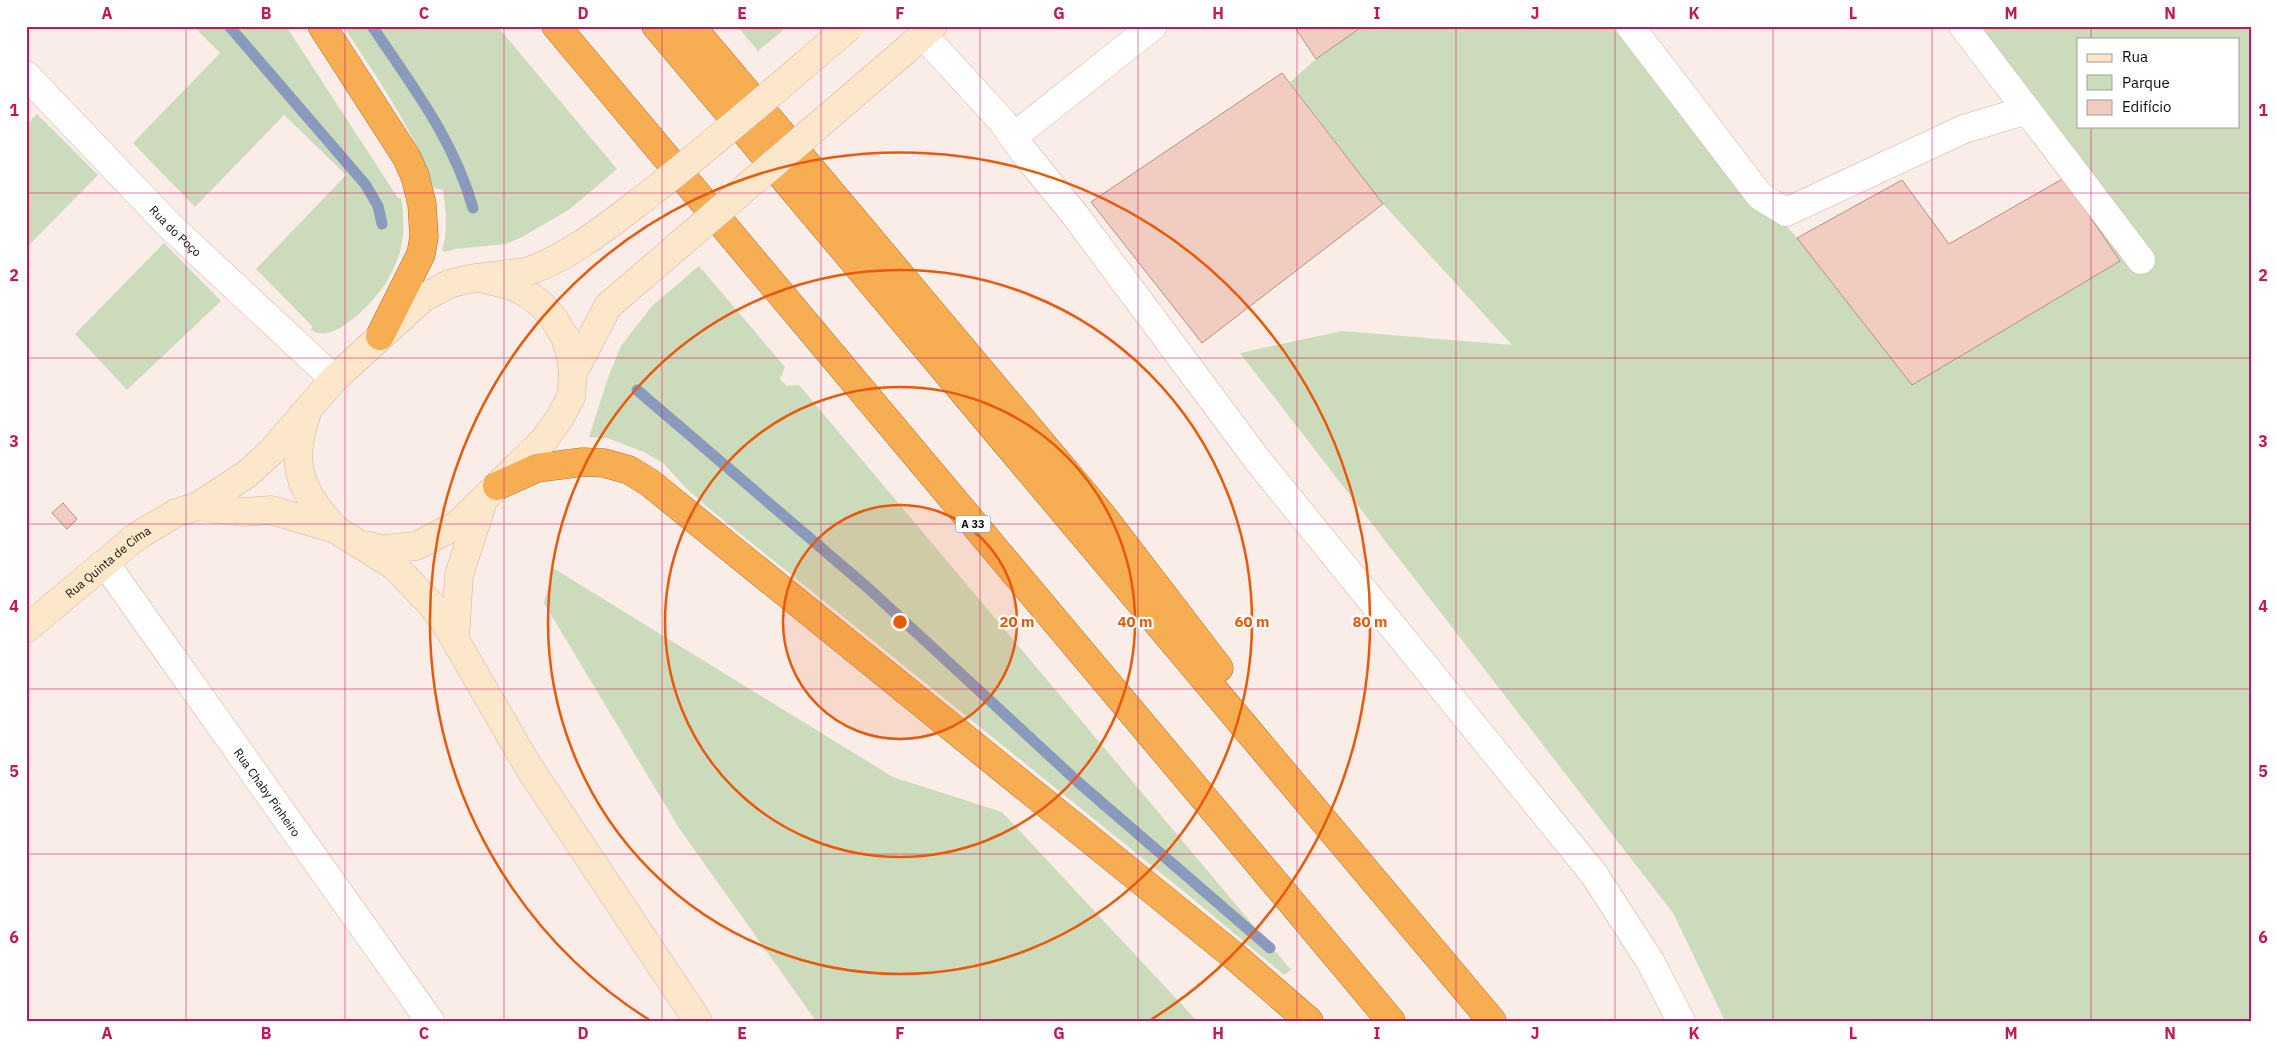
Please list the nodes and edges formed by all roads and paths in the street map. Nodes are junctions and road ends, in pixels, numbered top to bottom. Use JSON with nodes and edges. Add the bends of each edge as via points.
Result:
{"nodes":[{"id":1,"x":322,"y":26,"type":"edge"},
{"id":2,"x":556,"y":26,"type":"edge"},
{"id":3,"x":656,"y":26,"type":"edge"},
{"id":4,"x":691,"y":26,"type":"edge"},
{"id":5,"x":850,"y":26,"type":"edge"},
{"id":6,"x":1153,"y":26,"type":"edge"},
{"id":7,"x":1630,"y":26,"type":"edge"},
{"id":8,"x":1963,"y":26,"type":"edge"},
{"id":9,"x":921,"y":37,"type":"edge"},
{"id":10,"x":26,"y":74,"type":"edge"},
{"id":11,"x":2027,"y":110,"type":"junction"},
{"id":12,"x":1013,"y":137,"type":"junction"},
{"id":13,"x":2141,"y":260,"type":"dead end"},
{"id":14,"x":469,"y":280,"type":"junction"},
{"id":15,"x":380,"y":336,"type":"junction"},
{"id":16,"x":573,"y":373,"type":"junction"},
{"id":17,"x":334,"y":379,"type":"junction"},
{"id":18,"x":314,"y":403,"type":"junction"},
{"id":19,"x":490,"y":493,"type":"junction"},
{"id":20,"x":198,"y":506,"type":"junction"},
{"id":21,"x":335,"y":529,"type":"junction"},
{"id":22,"x":359,"y":544,"type":"junction"},
{"id":23,"x":105,"y":563,"type":"junction"},
{"id":24,"x":26,"y":630,"type":"edge"},
{"id":25,"x":455,"y":639,"type":"junction"},
{"id":26,"x":1484,"y":1011,"type":"edge"},
{"id":27,"x":430,"y":1021,"type":"edge"},
{"id":28,"x":698,"y":1021,"type":"edge"},
{"id":29,"x":1309,"y":1021,"type":"edge"},
{"id":30,"x":1391,"y":1021,"type":"edge"},
{"id":31,"x":1681,"y":1021,"type":"edge"}],
"edges":[{"from":1,"to":15,"type":"highway","via":[[406,158],[415,176],[422,204],[424,237],[421,254]]},
{"from":2,"to":30,"type":"highway","number":"A 33"},
{"from":3,"to":26,"type":"highway"},
{"from":4,"to":26,"type":"highway","via":[[1100,514]]},
{"from":5,"to":14,"type":"street","bridge":true,"via":[[702,152],[609,224],[550,264],[526,272]]},
{"from":6,"to":12,"type":"street"},
{"from":7,"to":11,"type":"street","via":[[1760,196],[1786,212],[1964,129]]},
{"from":8,"to":11,"type":"street"},
{"from":9,"to":12,"type":"street","via":[[1002,121]]},
{"from":9,"to":16,"type":"street","bridge":true,"via":[[608,306]]},
{"from":10,"to":17,"type":"street","name":"Rua do Poço","via":[[170,226]]},
{"from":11,"to":13,"type":"street"},
{"from":12,"to":31,"type":"street","via":[[1259,462],[1593,873],[1650,961]]},
{"from":14,"to":15,"type":"street","via":[[449,284],[423,298]]},
{"from":14,"to":16,"type":"street","via":[[492,280],[512,286],[543,306],[565,337]]},
{"from":15,"to":17,"type":"street"},
{"from":16,"to":19,"type":"street","via":[[571,396],[559,419],[544,440]]},
{"from":17,"to":18,"type":"street"},
{"from":18,"to":20,"type":"street","via":[[247,474]]},
{"from":18,"to":21,"type":"street","via":[[304,418],[297,452],[300,480],[317,510]]},
{"from":19,"to":22,"type":"street","via":[[457,525],[416,546],[383,549]]},
{"from":19,"to":25,"type":"street","via":[[459,575]]},
{"from":19,"to":29,"type":"highway","via":[[537,468],[582,462],[604,463],[629,470],[650,483],[1226,949]]},
{"from":20,"to":21,"type":"street","via":[[243,512],[271,510]]},
{"from":20,"to":23,"type":"street","name":"Rua Quinta de Cima","via":[[158,522]]},
{"from":21,"to":22,"type":"street"},
{"from":22,"to":25,"type":"street","via":[[394,566],[412,583]]},
{"from":23,"to":24,"type":"street","name":"Rua Quinta de Cima"},
{"from":23,"to":27,"type":"street","name":"Rua Chaby Pinheiro"},
{"from":25,"to":28,"type":"street","via":[[528,766]]}]}
